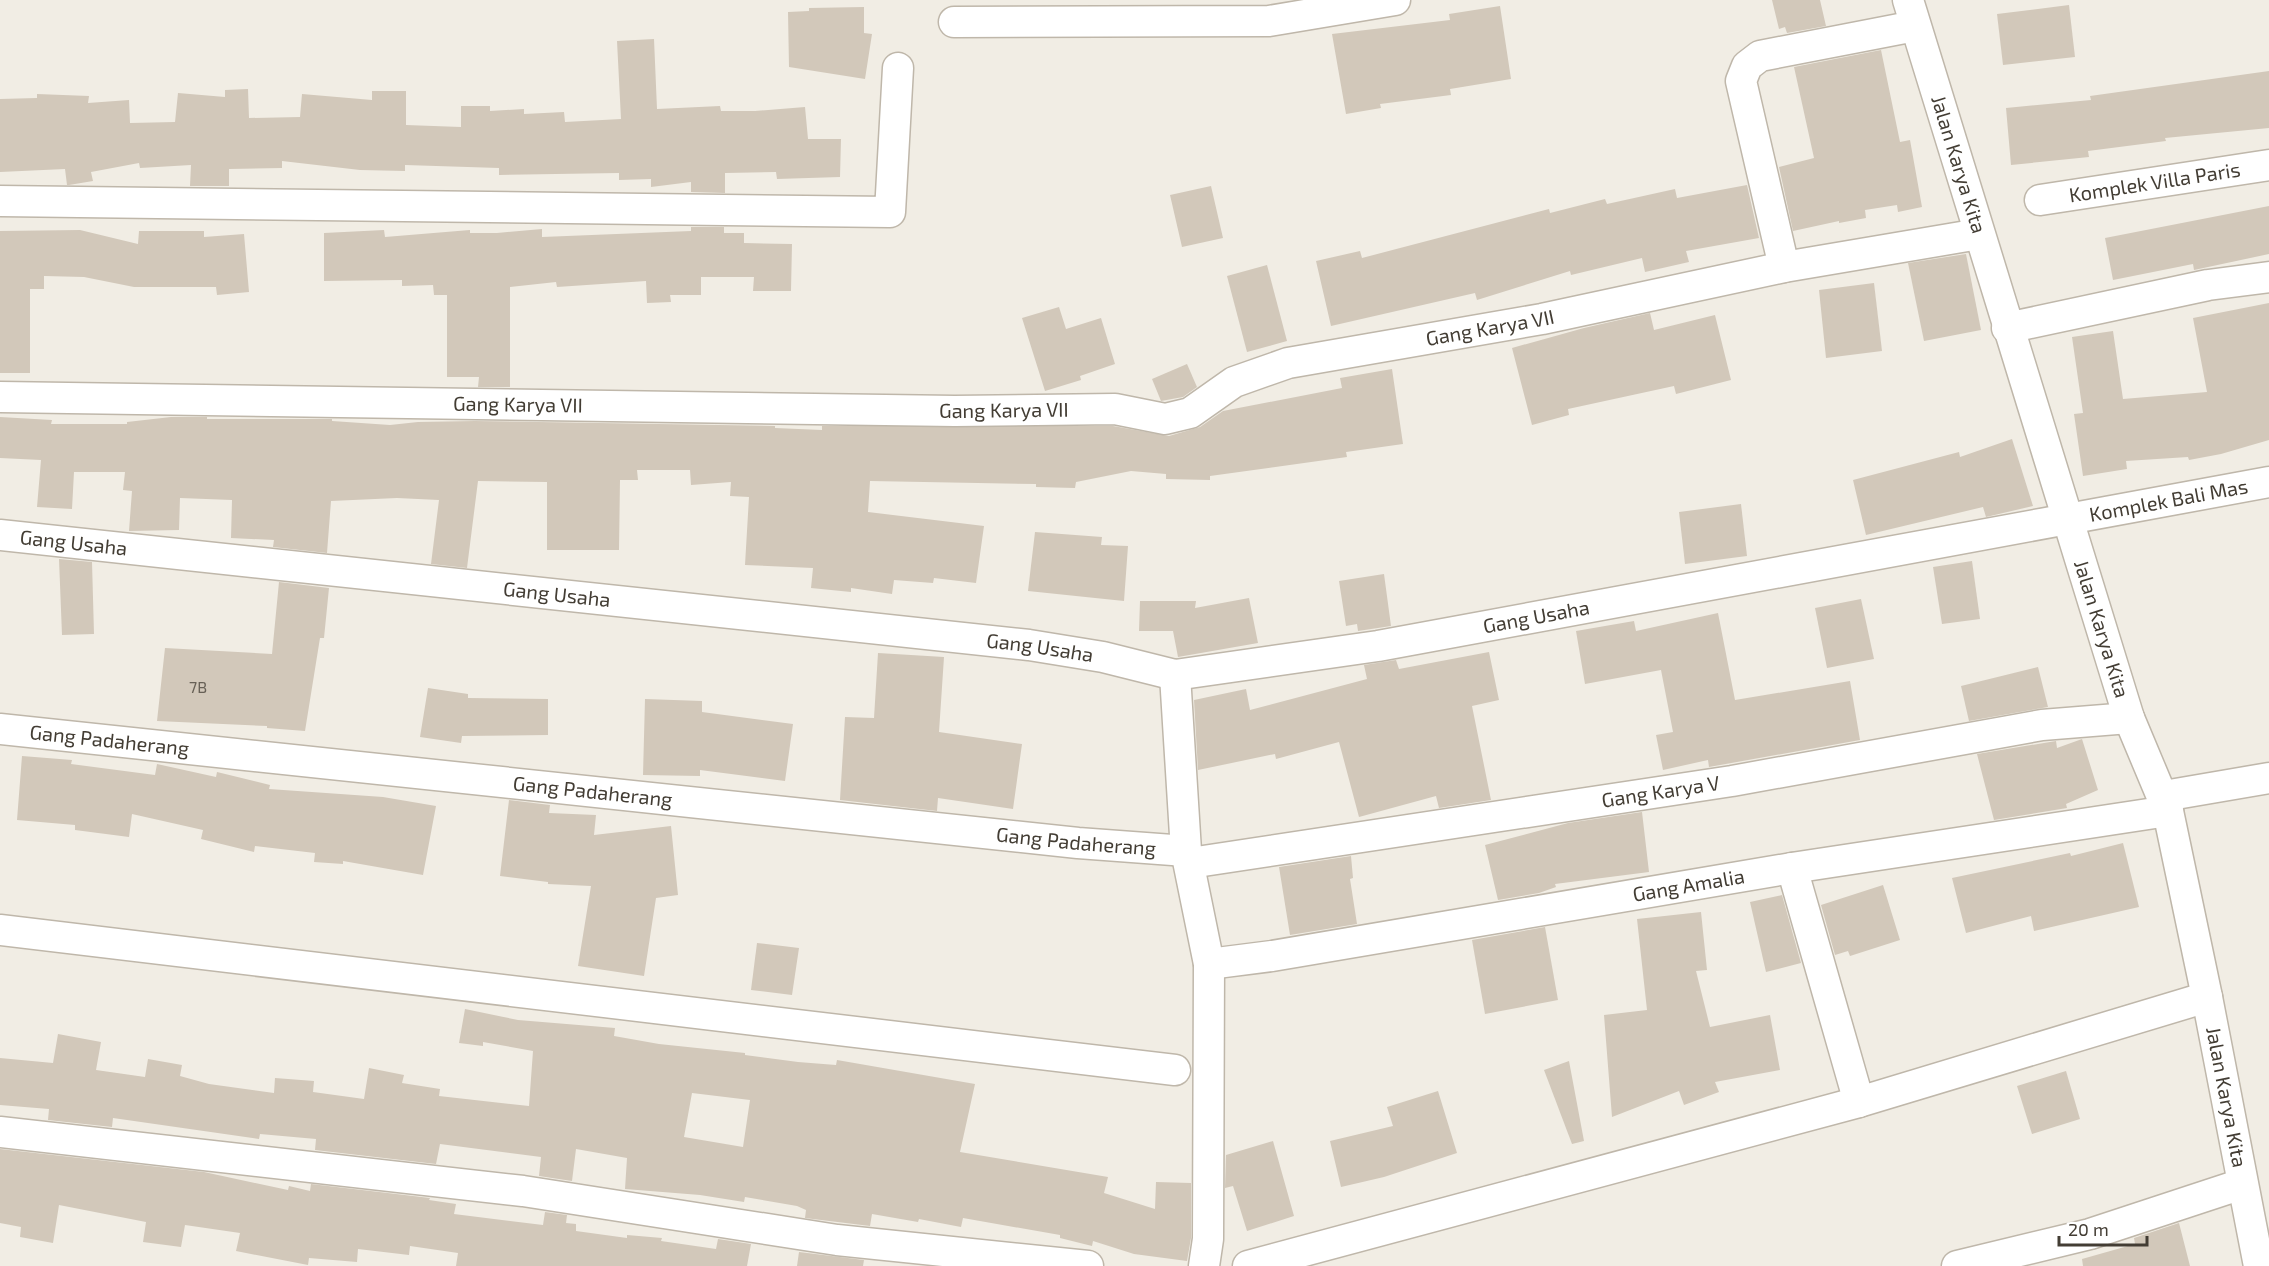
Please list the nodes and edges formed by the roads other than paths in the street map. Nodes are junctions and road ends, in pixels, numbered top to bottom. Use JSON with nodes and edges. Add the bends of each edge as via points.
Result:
{"nodes":[{"id":1,"x":1395,"y":0,"type":"edge"},
{"id":2,"x":1911,"y":13,"type":"edge"},
{"id":3,"x":954,"y":22,"type":"dead end"},
{"id":4,"x":898,"y":68,"type":"dead end"},
{"id":5,"x":2269,"y":165,"type":"edge"},
{"id":6,"x":2040,"y":200,"type":"dead end"},
{"id":7,"x":0,"y":201,"type":"edge"},
{"id":8,"x":1979,"y":234,"type":"junction"},
{"id":9,"x":1784,"y":267,"type":"junction"},
{"id":10,"x":2269,"y":277,"type":"edge"},
{"id":11,"x":2007,"y":328,"type":"junction"},
{"id":12,"x":0,"y":397,"type":"edge"},
{"id":13,"x":2269,"y":482,"type":"edge"},
{"id":14,"x":2067,"y":518,"type":"junction"},
{"id":15,"x":0,"y":535,"type":"edge"},
{"id":16,"x":1175,"y":675,"type":"junction"},
{"id":17,"x":2129,"y":717,"type":"junction"},
{"id":18,"x":0,"y":729,"type":"edge"},
{"id":19,"x":2269,"y":778,"type":"edge"},
{"id":20,"x":2166,"y":803,"type":"junction"},
{"id":21,"x":1188,"y":857,"type":"junction"},
{"id":22,"x":1792,"y":868,"type":"junction"},
{"id":23,"x":0,"y":930,"type":"edge"},
{"id":24,"x":1209,"y":964,"type":"junction"},
{"id":25,"x":2207,"y":997,"type":"junction"},
{"id":26,"x":1175,"y":1070,"type":"dead end"},
{"id":27,"x":1859,"y":1102,"type":"junction"},
{"id":28,"x":0,"y":1132,"type":"edge"},
{"id":29,"x":2242,"y":1184,"type":"junction"},
{"id":30,"x":1088,"y":1266,"type":"edge"},
{"id":31,"x":1204,"y":1266,"type":"edge"},
{"id":32,"x":1248,"y":1266,"type":"edge"},
{"id":33,"x":1957,"y":1266,"type":"edge"},
{"id":34,"x":2259,"y":1266,"type":"edge"}],
"edges":[{"from":1,"to":3,"type":"street","via":[[1269,21]]},
{"from":2,"to":8,"type":"street","name":"Jalan Karya Kita"},
{"from":2,"to":9,"type":"street","via":[[1760,56],[1747,66],[1741,81]]},
{"from":4,"to":7,"type":"street","via":[[890,212]]},
{"from":5,"to":6,"type":"street","name":"Komplek Villa Paris"},
{"from":8,"to":9,"type":"street","name":"Gang Karya VII"},
{"from":8,"to":11,"type":"street","name":"Jalan Karya Kita"},
{"from":9,"to":12,"type":"street","name":"Gang Karya VII","via":[[1542,319],[1288,363],[1234,382],[1190,413],[1165,419],[1115,409],[955,411]]},
{"from":10,"to":11,"type":"street"},
{"from":11,"to":14,"type":"street","name":"Jalan Karya Kita"},
{"from":13,"to":14,"type":"street","name":"Komplek Bali Mas"},
{"from":14,"to":16,"type":"street","name":"Gang Usaha","via":[[1377,646]]},
{"from":14,"to":17,"type":"street","name":"Jalan Karya Kita"},
{"from":15,"to":16,"type":"street","name":"Gang Usaha","via":[[1029,645],[1103,657]]},
{"from":16,"to":21,"type":"street"},
{"from":17,"to":20,"type":"street","name":"Jalan Karya Kita"},
{"from":17,"to":21,"type":"street","name":"Gang Karya V","via":[[2042,725],[1732,781]]},
{"from":18,"to":21,"type":"street","name":"Gang Padaherang"},
{"from":19,"to":20,"type":"street","name":"Gang Amalia"},
{"from":20,"to":22,"type":"street","name":"Gang Amalia"},
{"from":20,"to":25,"type":"street","name":"Jalan Karya Kita"},
{"from":21,"to":24,"type":"street"},
{"from":22,"to":24,"type":"street","name":"Gang Amalia"},
{"from":22,"to":27,"type":"street"},
{"from":23,"to":26,"type":"street"},
{"from":24,"to":31,"type":"street","via":[[1208,1239]]},
{"from":25,"to":27,"type":"street"},
{"from":25,"to":29,"type":"street","name":"Jalan Karya Kita"},
{"from":27,"to":32,"type":"street"},
{"from":28,"to":30,"type":"street","via":[[523,1191],[837,1240]]},
{"from":29,"to":33,"type":"street","via":[[2090,1234]]},
{"from":29,"to":34,"type":"street","name":"Jalan Karya Kita"}]}
